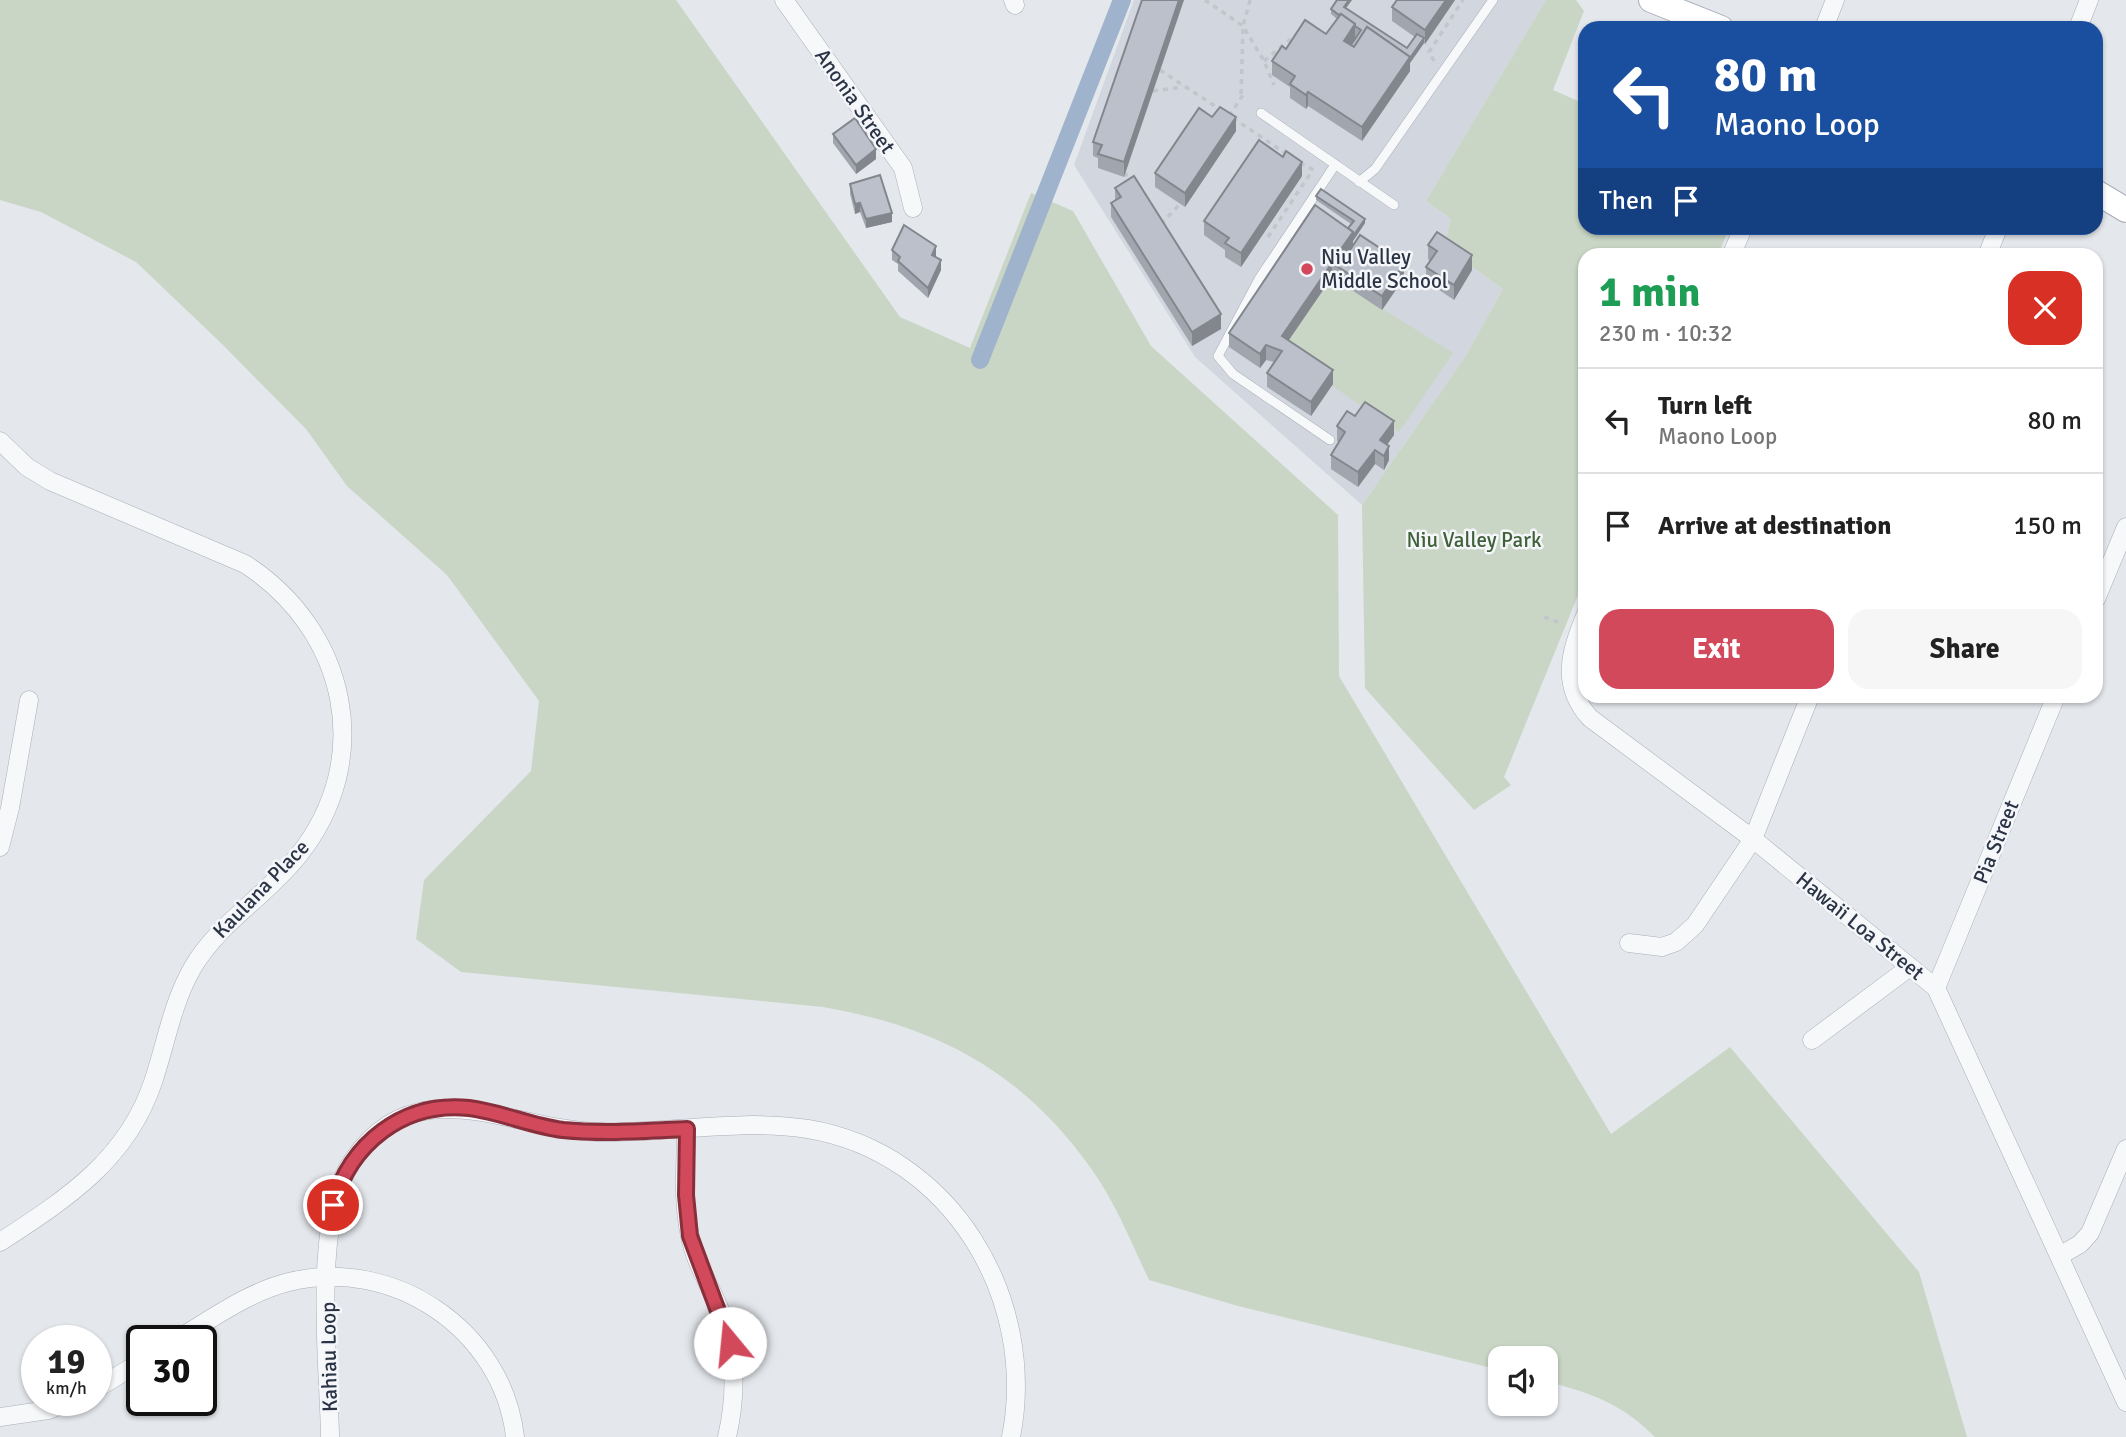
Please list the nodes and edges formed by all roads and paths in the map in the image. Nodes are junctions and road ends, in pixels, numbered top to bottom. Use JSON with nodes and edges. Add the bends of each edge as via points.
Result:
{"nodes":[{"id":1,"x":784,"y":0,"type":"edge"},
{"id":2,"x":1205,"y":0,"type":"edge"},
{"id":3,"x":1250,"y":0,"type":"edge"},
{"id":4,"x":1464,"y":0,"type":"edge"},
{"id":5,"x":1493,"y":0,"type":"edge"},
{"id":6,"x":1651,"y":0,"type":"edge"},
{"id":7,"x":1835,"y":0,"type":"edge"},
{"id":8,"x":2089,"y":0,"type":"edge"},
{"id":9,"x":1704,"y":21,"type":"edge"},
{"id":10,"x":1827,"y":21,"type":"edge"},
{"id":11,"x":2081,"y":21,"type":"edge"},
{"id":12,"x":1243,"y":26,"type":"junction"},
{"id":13,"x":1303,"y":28,"type":"edge"},
{"id":14,"x":1264,"y":61,"type":"junction"},
{"id":15,"x":1435,"y":63,"type":"dead end"},
{"id":16,"x":1160,"y":70,"type":"edge"},
{"id":17,"x":1275,"y":85,"type":"dead end"},
{"id":18,"x":1185,"y":86,"type":"junction"},
{"id":19,"x":1153,"y":91,"type":"edge"},
{"id":20,"x":1261,"y":113,"type":"dead end"},
{"id":21,"x":1229,"y":116,"type":"junction"},
{"id":22,"x":1237,"y":121,"type":"junction"},
{"id":23,"x":1231,"y":128,"type":"edge"},
{"id":24,"x":1335,"y":165,"type":"junction"},
{"id":25,"x":1312,"y":171,"type":"junction"},
{"id":26,"x":1125,"y":173,"type":"edge"},
{"id":27,"x":1359,"y":182,"type":"junction"},
{"id":28,"x":1315,"y":183,"type":"dead end"},
{"id":29,"x":1299,"y":185,"type":"junction"},
{"id":30,"x":1130,"y":188,"type":"edge"},
{"id":31,"x":1309,"y":192,"type":"dead end"},
{"id":32,"x":2103,"y":196,"type":"edge"},
{"id":33,"x":1180,"y":204,"type":"edge"},
{"id":34,"x":1394,"y":205,"type":"dead end"},
{"id":35,"x":914,"y":208,"type":"dead end"},
{"id":36,"x":2126,"y":210,"type":"edge"},
{"id":37,"x":1157,"y":228,"type":"edge"},
{"id":38,"x":1268,"y":237,"type":"dead end"},
{"id":39,"x":1330,"y":440,"type":"dead end"},
{"id":40,"x":0,"y":441,"type":"edge"},
{"id":41,"x":2126,"y":527,"type":"edge"},
{"id":42,"x":2103,"y":582,"type":"edge"},
{"id":43,"x":1544,"y":617,"type":"dead end"},
{"id":44,"x":1561,"y":623,"type":"dead end"},
{"id":45,"x":1578,"y":633,"type":"edge"},
{"id":46,"x":29,"y":700,"type":"dead end"},
{"id":47,"x":1578,"y":701,"type":"edge"},
{"id":48,"x":1579,"y":703,"type":"edge"},
{"id":49,"x":1807,"y":703,"type":"edge"},
{"id":50,"x":2053,"y":703,"type":"edge"},
{"id":51,"x":1753,"y":839,"type":"junction"},
{"id":52,"x":0,"y":847,"type":"edge"},
{"id":53,"x":1629,"y":943,"type":"dead end"},
{"id":54,"x":1910,"y":967,"type":"junction"},
{"id":55,"x":1936,"y":988,"type":"junction"},
{"id":56,"x":1812,"y":1040,"type":"dead end"},
{"id":57,"x":687,"y":1129,"type":"junction"},
{"id":58,"x":2126,"y":1149,"type":"edge"},
{"id":59,"x":1,"y":1240,"type":"edge"},
{"id":60,"x":2061,"y":1255,"type":"junction"},
{"id":61,"x":327,"y":1277,"type":"junction"},
{"id":62,"x":202,"y":1325,"type":"edge"},
{"id":63,"x":2126,"y":1402,"type":"edge"},
{"id":64,"x":21,"y":1414,"type":"edge"},
{"id":65,"x":0,"y":1417,"type":"edge"},
{"id":66,"x":330,"y":1437,"type":"edge"},
{"id":67,"x":515,"y":1437,"type":"edge"},
{"id":68,"x":727,"y":1437,"type":"edge"},
{"id":69,"x":1011,"y":1437,"type":"edge"}],
"edges":[{"from":1,"to":35,"type":"street","name":"Anonia Street","via":[[903,168]]},
{"from":2,"to":12,"type":"path"},
{"from":3,"to":12,"type":"path"},
{"from":4,"to":15,"type":"path","via":[[1429,52]]},
{"from":5,"to":27,"type":"lane","via":[[1375,169]]},
{"from":6,"to":9,"type":"street"},
{"from":7,"to":10,"type":"street"},
{"from":8,"to":11,"type":"street"},
{"from":12,"to":14,"type":"path"},
{"from":12,"to":21,"type":"path","via":[[1242,94]]},
{"from":13,"to":14,"type":"path"},
{"from":14,"to":17,"type":"path"},
{"from":16,"to":18,"type":"path"},
{"from":18,"to":19,"type":"path"},
{"from":18,"to":21,"type":"path"},
{"from":20,"to":24,"type":"lane"},
{"from":21,"to":22,"type":"path"},
{"from":22,"to":23,"type":"path"},
{"from":22,"to":25,"type":"path"},
{"from":24,"to":27,"type":"lane"},
{"from":24,"to":39,"type":"lane","via":[[1259,278],[1217,356],[1233,374]]},
{"from":25,"to":28,"type":"path","via":[[1321,174]]},
{"from":25,"to":29,"type":"path"},
{"from":26,"to":30,"type":"path"},
{"from":27,"to":34,"type":"lane"},
{"from":29,"to":31,"type":"path"},
{"from":29,"to":38,"type":"path"},
{"from":32,"to":36,"type":"street"},
{"from":33,"to":37,"type":"path"},
{"from":40,"to":59,"type":"street","name":"Kaulana Place","via":[[50,481],[263,575],[295,604],[319,640],[335,680],[342,722],[340,764],[320,823],[296,858],[217,936],[193,967],[177,1002],[146,1102],[124,1143],[81,1187]]},
{"from":41,"to":42,"type":"street"},
{"from":43,"to":44,"type":"path"},
{"from":45,"to":47,"type":"street","name":"Hawaii Loa Street","via":[[1569,663]]},
{"from":46,"to":52,"type":"street"},
{"from":48,"to":51,"type":"street","name":"Hawaii Loa Street","via":[[1590,718]]},
{"from":49,"to":51,"type":"street"},
{"from":50,"to":55,"type":"street","name":"Pia Street"},
{"from":51,"to":53,"type":"street","via":[[1695,925],[1676,942],[1662,947]]},
{"from":51,"to":54,"type":"street","name":"Hawaii Loa Street"},
{"from":54,"to":55,"type":"street","name":"Hawaii Loa Street"},
{"from":54,"to":56,"type":"street"},
{"from":55,"to":60,"type":"street","name":"Hawaii Loa Street"},
{"from":57,"to":61,"type":"street","name":"Kahiau Loop","via":[[614,1133],[560,1129],[456,1107],[408,1116],[372,1139],[345,1173],[333,1205]]},
{"from":57,"to":68,"type":"street","via":[[690,1236],[720,1309],[733,1360],[734,1399]]},
{"from":57,"to":69,"type":"street","name":"Kahiau Loop","via":[[760,1125],[811,1129],[872,1150],[926,1185],[970,1232],[1000,1289],[1017,1366]]},
{"from":58,"to":60,"type":"street","via":[[2090,1233]]},
{"from":60,"to":63,"type":"street","name":"Hawaii Loa Street"},
{"from":61,"to":62,"type":"street","via":[[262,1291]]},
{"from":61,"to":66,"type":"street","name":"Kahiau Loop"},
{"from":61,"to":67,"type":"street","via":[[365,1279],[404,1291],[456,1324],[494,1372],[510,1410]]},
{"from":64,"to":65,"type":"street"}]}
